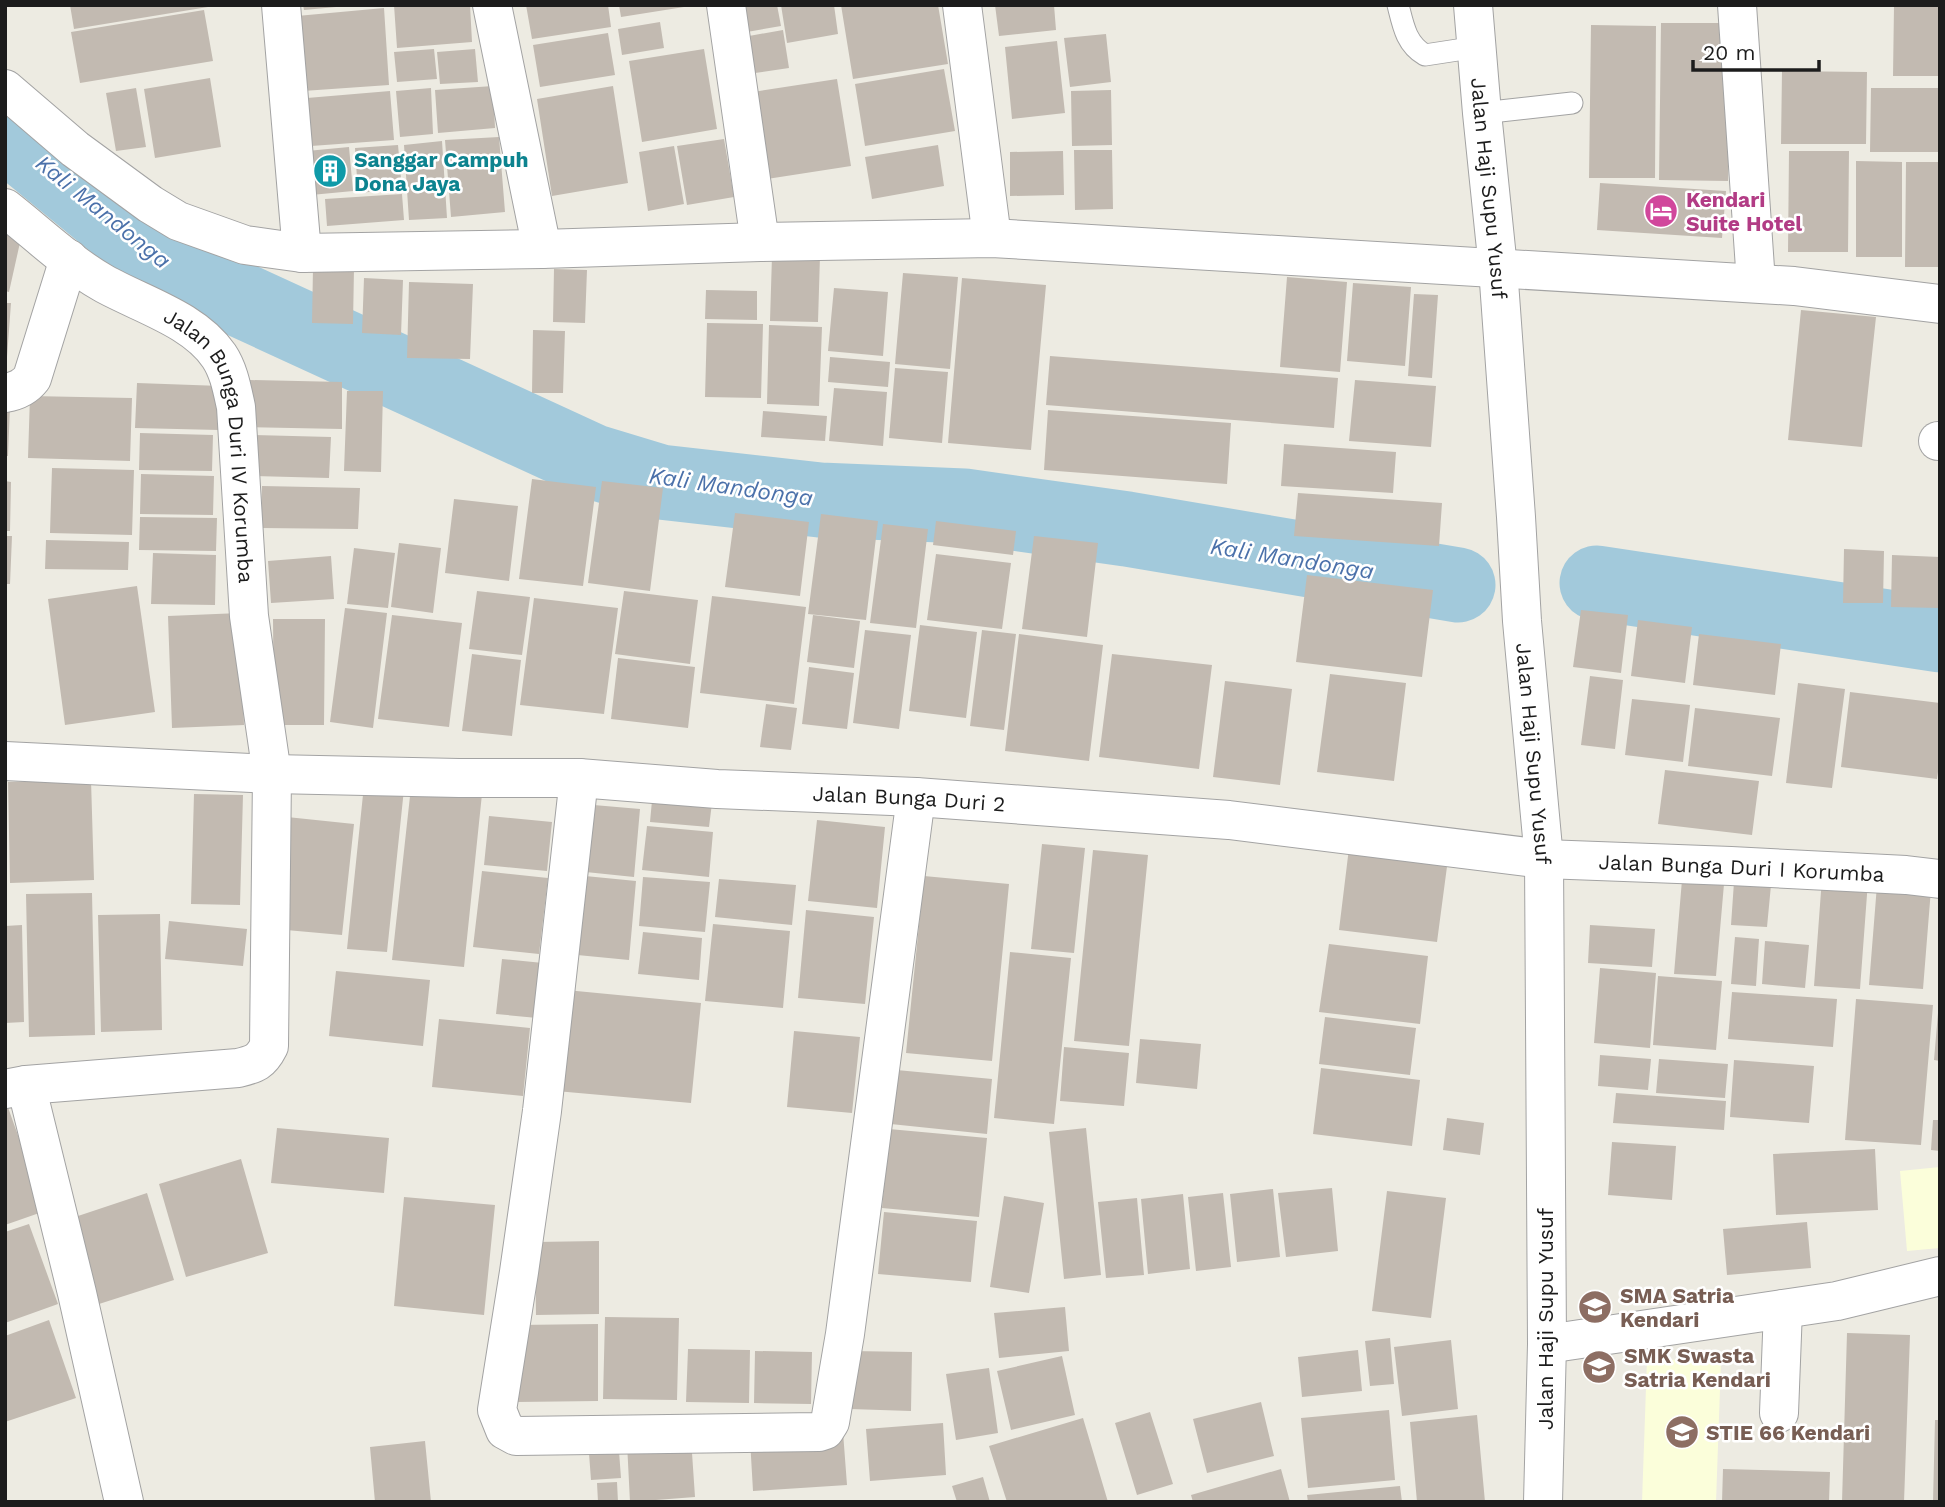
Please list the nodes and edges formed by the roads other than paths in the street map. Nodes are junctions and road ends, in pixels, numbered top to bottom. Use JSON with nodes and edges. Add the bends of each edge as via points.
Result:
{"nodes":[{"id":1,"x":281,"y":5,"type":"edge"},
{"id":2,"x":492,"y":5,"type":"edge"},
{"id":3,"x":726,"y":5,"type":"edge"},
{"id":4,"x":962,"y":5,"type":"edge"},
{"id":5,"x":1398,"y":5,"type":"edge"},
{"id":6,"x":1473,"y":5,"type":"edge"},
{"id":7,"x":1737,"y":5,"type":"edge"},
{"id":8,"x":1477,"y":47,"type":"junction"},
{"id":9,"x":5,"y":89,"type":"edge"},
{"id":10,"x":1572,"y":103,"type":"dead end"},
{"id":11,"x":1482,"y":113,"type":"junction"},
{"id":12,"x":5,"y":208,"type":"edge"},
{"id":13,"x":992,"y":238,"type":"junction"},
{"id":14,"x":760,"y":242,"type":"junction"},
{"id":15,"x":542,"y":250,"type":"junction"},
{"id":16,"x":302,"y":253,"type":"junction"},
{"id":17,"x":69,"y":259,"type":"junction"},
{"id":18,"x":1498,"y":268,"type":"junction"},
{"id":19,"x":1756,"y":283,"type":"junction"},
{"id":20,"x":1940,"y":304,"type":"edge"},
{"id":21,"x":5,"y":393,"type":"edge"},
{"id":22,"x":5,"y":761,"type":"edge"},
{"id":23,"x":272,"y":774,"type":"junction"},
{"id":24,"x":579,"y":778,"type":"junction"},
{"id":25,"x":916,"y":797,"type":"junction"},
{"id":26,"x":1544,"y":859,"type":"junction"},
{"id":27,"x":1940,"y":879,"type":"edge"},
{"id":28,"x":16,"y":1087,"type":"edge"},
{"id":29,"x":1940,"y":1276,"type":"edge"},
{"id":30,"x":1783,"y":1310,"type":"junction"},
{"id":31,"x":1547,"y":1344,"type":"junction"},
{"id":32,"x":1779,"y":1413,"type":"dead end"},
{"id":33,"x":124,"y":1502,"type":"edge"},
{"id":34,"x":1543,"y":1502,"type":"edge"}],
"edges":[{"from":1,"to":16,"type":"street"},
{"from":2,"to":15,"type":"street"},
{"from":3,"to":14,"type":"street"},
{"from":4,"to":13,"type":"street"},
{"from":5,"to":8,"type":"lane","via":[[1411,44],[1425,55]]},
{"from":6,"to":8,"type":"street","name":"Jalan Haji Supu Yusuf"},
{"from":7,"to":19,"type":"street"},
{"from":8,"to":11,"type":"street","name":"Jalan Haji Supu Yusuf"},
{"from":9,"to":16,"type":"street","via":[[75,149],[178,222],[245,245]]},
{"from":10,"to":11,"type":"lane"},
{"from":11,"to":18,"type":"street","name":"Jalan Haji Supu Yusuf"},
{"from":12,"to":17,"type":"street","name":"Jalan Bunga Duri IV Korumba"},
{"from":13,"to":14,"type":"street"},
{"from":13,"to":18,"type":"street"},
{"from":14,"to":15,"type":"street"},
{"from":15,"to":16,"type":"street"},
{"from":17,"to":21,"type":"street","via":[[32,378],[19,390]]},
{"from":17,"to":23,"type":"street","name":"Jalan Bunga Duri IV Korumba","via":[[207,340],[229,376],[236,407],[248,616]]},
{"from":18,"to":19,"type":"street"},
{"from":18,"to":26,"type":"street","name":"Jalan Haji Supu Yusuf"},
{"from":19,"to":20,"type":"street"},
{"from":22,"to":23,"type":"street","name":"Jalan Bunga Duri 2"},
{"from":23,"to":24,"type":"street","name":"Jalan Bunga Duri 2"},
{"from":23,"to":28,"type":"street","name":"Jalan Bunga Duri IV Korumba","via":[[269,1046],[264,1057],[238,1068]]},
{"from":24,"to":25,"type":"street","name":"Jalan Bunga Duri 2"},
{"from":24,"to":25,"type":"street","via":[[542,1111],[497,1410],[505,1430],[516,1436],[825,1430],[846,1320]]},
{"from":25,"to":26,"type":"street","name":"Jalan Bunga Duri 2","via":[[1229,820]]},
{"from":26,"to":27,"type":"street","name":"Jalan Bunga Duri I Korumba"},
{"from":26,"to":31,"type":"street","name":"Jalan Haji Supu Yusuf"},
{"from":28,"to":33,"type":"street","via":[[77,1293]]},
{"from":29,"to":30,"type":"street"},
{"from":30,"to":31,"type":"street"},
{"from":30,"to":32,"type":"street"},
{"from":31,"to":34,"type":"street","name":"Jalan Haji Supu Yusuf"}]}
